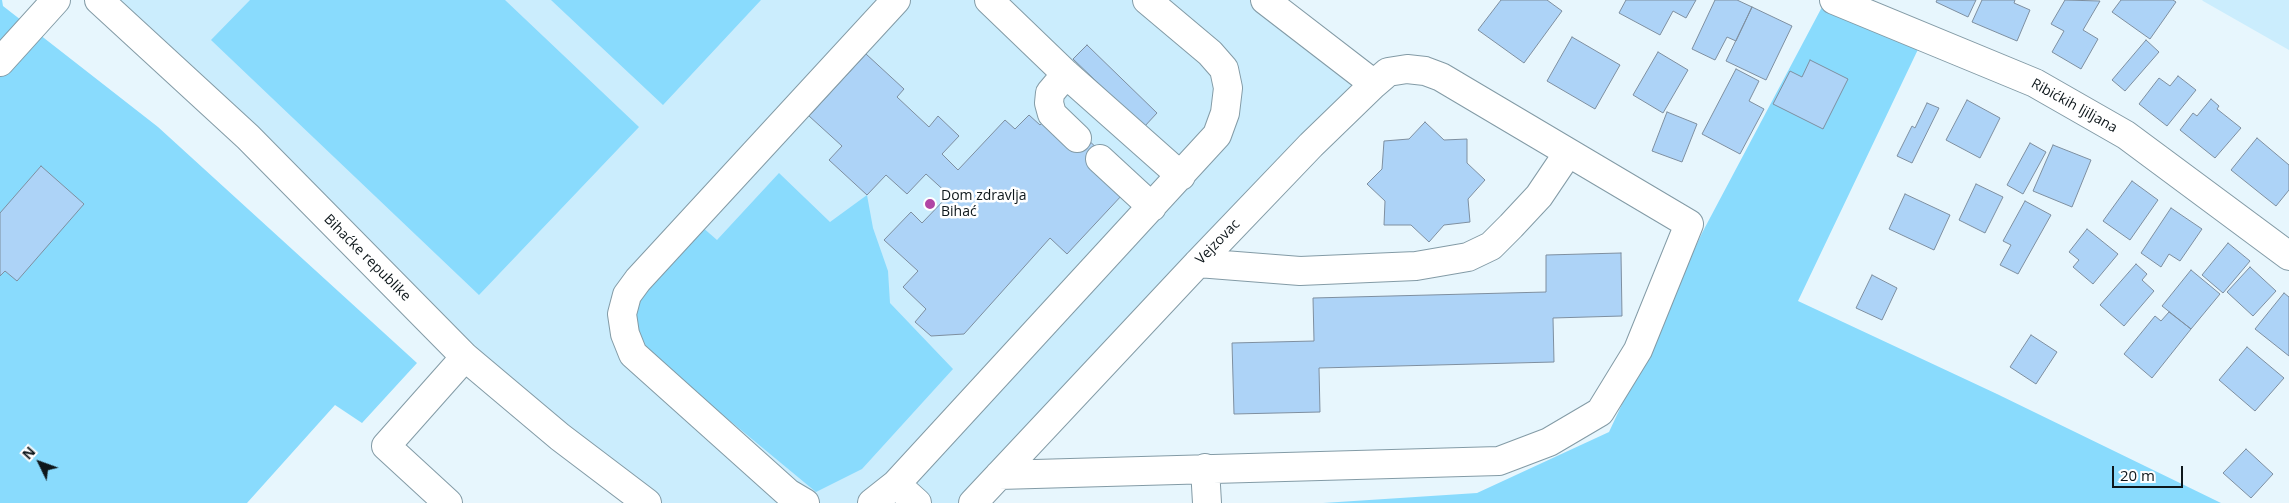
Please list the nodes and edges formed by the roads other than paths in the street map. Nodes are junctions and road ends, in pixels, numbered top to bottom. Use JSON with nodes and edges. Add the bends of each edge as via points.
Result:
{"nodes":[{"id":1,"x":56,"y":0,"type":"edge"},
{"id":2,"x":99,"y":0,"type":"edge"},
{"id":3,"x":896,"y":0,"type":"edge"},
{"id":4,"x":989,"y":0,"type":"edge"},
{"id":5,"x":1147,"y":0,"type":"edge"},
{"id":6,"x":1265,"y":0,"type":"edge"},
{"id":7,"x":1834,"y":0,"type":"edge"},
{"id":8,"x":0,"y":62,"type":"edge"},
{"id":9,"x":1066,"y":74,"type":"junction"},
{"id":10,"x":1374,"y":84,"type":"junction"},
{"id":11,"x":1077,"y":138,"type":"dead end"},
{"id":12,"x":1568,"y":153,"type":"junction"},
{"id":13,"x":1100,"y":160,"type":"dead end"},
{"id":14,"x":1181,"y":176,"type":"junction"},
{"id":15,"x":1152,"y":207,"type":"junction"},
{"id":16,"x":2289,"y":256,"type":"edge"},
{"id":17,"x":1198,"y":263,"type":"junction"},
{"id":18,"x":465,"y":357,"type":"junction"},
{"id":19,"x":1205,"y":468,"type":"junction"},
{"id":20,"x":999,"y":475,"type":"junction"},
{"id":21,"x":896,"y":484,"type":"junction"},
{"id":22,"x":448,"y":503,"type":"edge"},
{"id":23,"x":647,"y":503,"type":"edge"},
{"id":24,"x":805,"y":503,"type":"edge"},
{"id":25,"x":872,"y":503,"type":"edge"},
{"id":26,"x":917,"y":503,"type":"edge"},
{"id":27,"x":973,"y":503,"type":"edge"},
{"id":28,"x":1207,"y":503,"type":"edge"}],
"edges":[{"from":1,"to":8,"type":"street"},
{"from":2,"to":18,"type":"street","name":"Bihaćke republike","via":[[248,137]]},
{"from":3,"to":24,"type":"street","via":[[638,280],[627,295],[622,314],[633,354],[788,494]]},
{"from":4,"to":9,"type":"street"},
{"from":5,"to":14,"type":"street","via":[[1210,53],[1224,69],[1228,88],[1225,113],[1217,135]]},
{"from":6,"to":10,"type":"street"},
{"from":7,"to":16,"type":"street","name":"Ribićkih ljiljana","via":[[2035,83],[2126,135]]},
{"from":9,"to":11,"type":"street","via":[[1050,93],[1049,103],[1052,114]]},
{"from":9,"to":14,"type":"street"},
{"from":10,"to":12,"type":"street","name":"Vejzovac","via":[[1388,72],[1425,70],[1441,76]]},
{"from":10,"to":17,"type":"street","name":"Vejzovac"},
{"from":12,"to":17,"type":"street","via":[[1539,196],[1511,226],[1491,246],[1468,257],[1416,266],[1300,271]]},
{"from":12,"to":19,"type":"street","name":"Vejzovac","via":[[1689,224],[1638,350],[1600,412],[1549,442],[1499,460]]},
{"from":13,"to":15,"type":"street"},
{"from":14,"to":15,"type":"street"},
{"from":15,"to":21,"type":"street"},
{"from":17,"to":20,"type":"street","name":"Vejzovac"},
{"from":18,"to":22,"type":"street","via":[[386,446]]},
{"from":18,"to":23,"type":"street","name":"Bihaćke republike","via":[[560,437]]},
{"from":19,"to":20,"type":"street"},
{"from":19,"to":28,"type":"street"},
{"from":20,"to":27,"type":"street","name":"Vejzovac"},
{"from":21,"to":25,"type":"street"},
{"from":21,"to":26,"type":"street"}]}
